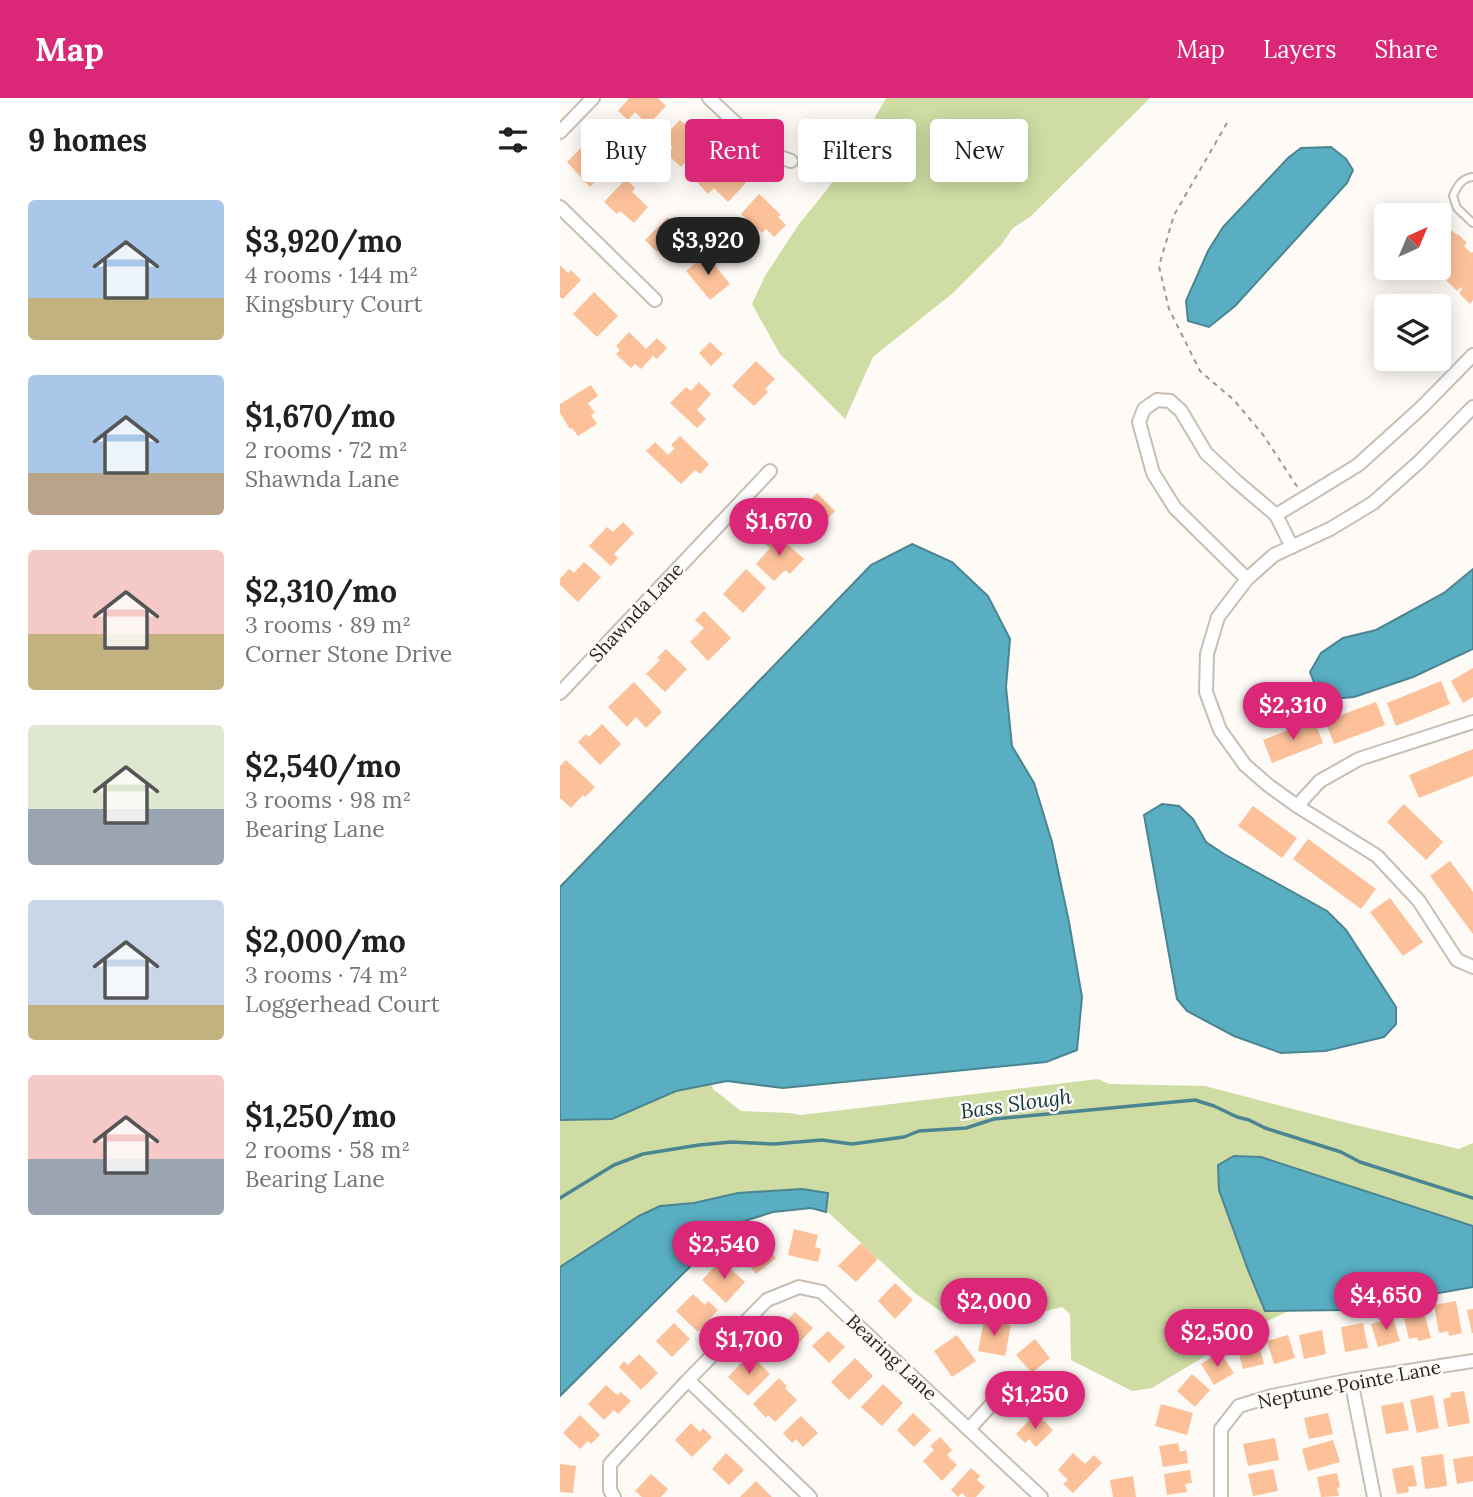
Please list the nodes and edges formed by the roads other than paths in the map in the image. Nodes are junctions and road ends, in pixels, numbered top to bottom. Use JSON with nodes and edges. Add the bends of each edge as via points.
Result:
{"nodes":[{"id":1,"x":593,"y":98,"type":"edge"},
{"id":2,"x":709,"y":98,"type":"edge"},
{"id":3,"x":560,"y":132,"type":"edge"},
{"id":4,"x":791,"y":161,"type":"dead end"},
{"id":5,"x":1473,"y":177,"type":"edge"},
{"id":6,"x":560,"y":207,"type":"edge"},
{"id":7,"x":1473,"y":223,"type":"edge"},
{"id":8,"x":655,"y":300,"type":"dead end"},
{"id":9,"x":1473,"y":355,"type":"edge"},
{"id":10,"x":1473,"y":407,"type":"edge"},
{"id":11,"x":770,"y":471,"type":"dead end"},
{"id":12,"x":1276,"y":515,"type":"junction"},
{"id":13,"x":1292,"y":547,"type":"junction"},
{"id":14,"x":1247,"y":579,"type":"junction"},
{"id":15,"x":560,"y":693,"type":"edge"},
{"id":16,"x":1473,"y":722,"type":"edge"},
{"id":17,"x":1297,"y":806,"type":"junction"},
{"id":18,"x":1473,"y":967,"type":"edge"},
{"id":19,"x":1473,"y":1361,"type":"edge"},
{"id":20,"x":688,"y":1380,"type":"junction"},
{"id":21,"x":1351,"y":1380,"type":"junction"},
{"id":22,"x":1001,"y":1394,"type":"dead end"},
{"id":23,"x":969,"y":1429,"type":"junction"},
{"id":24,"x":614,"y":1497,"type":"edge"},
{"id":25,"x":810,"y":1497,"type":"edge"},
{"id":26,"x":1041,"y":1497,"type":"edge"},
{"id":27,"x":1221,"y":1497,"type":"edge"},
{"id":28,"x":1374,"y":1497,"type":"edge"}],
"edges":[{"from":1,"to":3,"type":"street"},
{"from":2,"to":4,"type":"street","via":[[766,152]]},
{"from":5,"to":7,"type":"lane","via":[[1457,186],[1453,196],[1457,208]]},
{"from":6,"to":8,"type":"street"},
{"from":9,"to":12,"type":"street","via":[[1358,466]]},
{"from":10,"to":13,"type":"street","via":[[1373,503]]},
{"from":11,"to":15,"type":"street","name":"Shawnda Lane"},
{"from":12,"to":13,"type":"street"},
{"from":12,"to":14,"type":"street","via":[[1206,453],[1170,401],[1157,400],[1144,408],[1139,422],[1153,473],[1175,508]]},
{"from":13,"to":14,"type":"street","via":[[1274,555]]},
{"from":14,"to":17,"type":"street","via":[[1219,617],[1207,654],[1206,692],[1220,730],[1245,765]]},
{"from":16,"to":17,"type":"street","via":[[1359,759],[1320,781]]},
{"from":17,"to":18,"type":"street","via":[[1377,856],[1419,901],[1457,960]]},
{"from":19,"to":21,"type":"street","name":"Neptune Pointe Lane"},
{"from":20,"to":23,"type":"street","name":"Bearing Lane","via":[[767,1300],[799,1287],[822,1292]]},
{"from":20,"to":24,"type":"street","name":"Bearing Lane","via":[[610,1464]]},
{"from":20,"to":25,"type":"street"},
{"from":21,"to":27,"type":"street","name":"Neptune Pointe Lane","via":[[1240,1406],[1221,1429]]},
{"from":21,"to":28,"type":"street"},
{"from":22,"to":23,"type":"street"},
{"from":23,"to":26,"type":"street","name":"Bearing Lane"}]}
